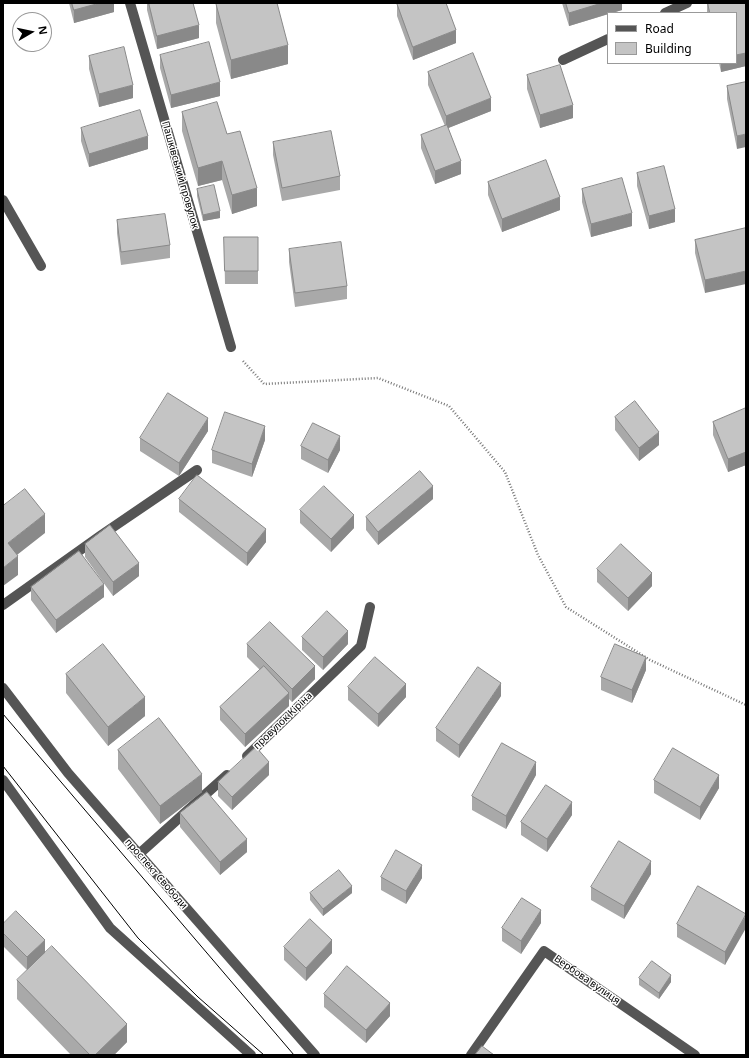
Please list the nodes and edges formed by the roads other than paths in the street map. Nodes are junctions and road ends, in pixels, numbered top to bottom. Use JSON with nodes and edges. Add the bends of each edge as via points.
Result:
{"nodes":[{"id":1,"x":130,"y":3,"type":"edge"},
{"id":2,"x":687,"y":3,"type":"edge"},
{"id":3,"x":667,"y":12,"type":"edge"},
{"id":4,"x":607,"y":40,"type":"edge"},
{"id":5,"x":563,"y":60,"type":"dead end"},
{"id":6,"x":3,"y":200,"type":"edge"},
{"id":7,"x":41,"y":266,"type":"dead end"},
{"id":8,"x":231,"y":347,"type":"road end"},
{"id":9,"x":197,"y":470,"type":"dead end"},
{"id":10,"x":3,"y":605,"type":"edge"},
{"id":11,"x":370,"y":607,"type":"dead end"},
{"id":12,"x":3,"y":688,"type":"edge"},
{"id":13,"x":3,"y":780,"type":"edge"},
{"id":14,"x":139,"y":854,"type":"junction"},
{"id":15,"x":251,"y":1055,"type":"edge"},
{"id":16,"x":315,"y":1055,"type":"edge"},
{"id":17,"x":471,"y":1055,"type":"edge"},
{"id":18,"x":695,"y":1055,"type":"edge"}],
"edges":[{"from":1,"to":8,"type":"street","name":"Пашківський провулок"},
{"from":2,"to":3,"type":"street"},
{"from":4,"to":5,"type":"street"},
{"from":6,"to":7,"type":"street"},
{"from":9,"to":10,"type":"street"},
{"from":11,"to":14,"type":"street","name":"провулок Кіріна","via":[[361,646],[239,764]]},
{"from":12,"to":14,"type":"street","name":"проспект Свободи","via":[[68,773]]},
{"from":13,"to":15,"type":"street","via":[[110,928]]},
{"from":14,"to":16,"type":"street","name":"проспект Свободи"},
{"from":17,"to":18,"type":"street","name":"Вербова вулиця","via":[[544,950]]}]}
